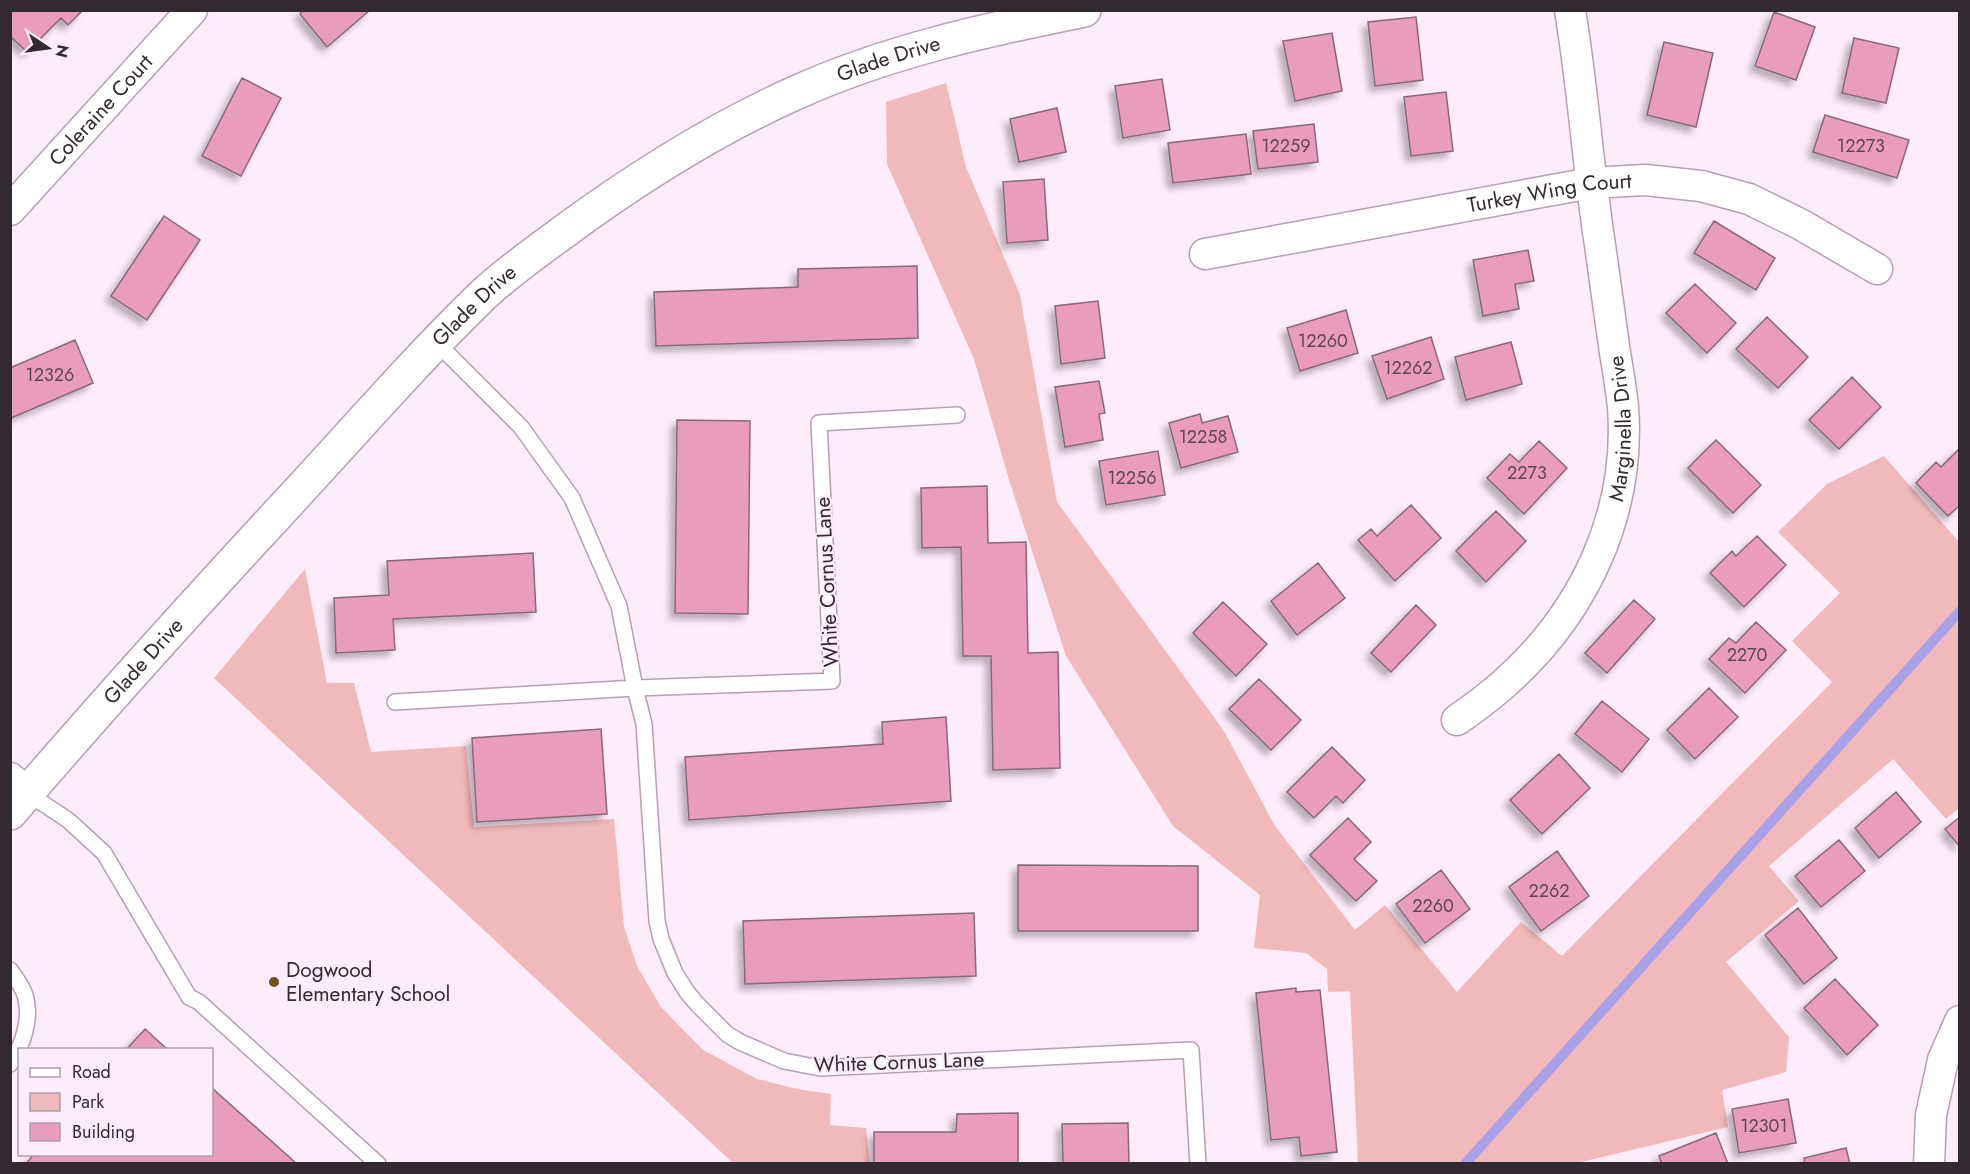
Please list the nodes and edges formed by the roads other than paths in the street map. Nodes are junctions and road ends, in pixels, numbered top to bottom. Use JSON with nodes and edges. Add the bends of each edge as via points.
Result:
{"nodes":[{"id":1,"x":192,"y":10,"type":"edge"},
{"id":2,"x":1084,"y":10,"type":"edge"},
{"id":3,"x":1570,"y":10,"type":"edge"},
{"id":4,"x":1591,"y":183,"type":"junction"},
{"id":5,"x":10,"y":210,"type":"edge"},
{"id":6,"x":1206,"y":254,"type":"dead end"},
{"id":7,"x":1877,"y":269,"type":"dead end"},
{"id":8,"x":437,"y":343,"type":"junction"},
{"id":9,"x":957,"y":415,"type":"dead end"},
{"id":10,"x":635,"y":688,"type":"junction"},
{"id":11,"x":395,"y":702,"type":"dead end"},
{"id":12,"x":1458,"y":720,"type":"dead end"},
{"id":13,"x":16,"y":795,"type":"edge"},
{"id":14,"x":10,"y":970,"type":"edge"},
{"id":15,"x":1959,"y":1021,"type":"edge"},
{"id":16,"x":19,"y":1048,"type":"edge"},
{"id":17,"x":18,"y":1049,"type":"edge"},
{"id":18,"x":10,"y":1064,"type":"edge"},
{"id":19,"x":378,"y":1164,"type":"edge"},
{"id":20,"x":1198,"y":1164,"type":"edge"},
{"id":21,"x":1929,"y":1164,"type":"edge"}],
"edges":[{"from":1,"to":5,"type":"street","name":"Coleraine Court"},
{"from":2,"to":8,"type":"street","name":"Glade Drive","via":[[949,40],[793,94],[698,144],[607,200],[520,264],[482,296]]},
{"from":3,"to":4,"type":"street","name":"Marginella Drive"},
{"from":4,"to":6,"type":"street","name":"Turkey Wing Court"},
{"from":4,"to":7,"type":"street","name":"Turkey Wing Court","via":[[1645,180],[1701,186],[1749,199]]},
{"from":4,"to":12,"type":"street","name":"Marginella Drive","via":[[1623,407],[1623,461],[1615,507],[1579,596],[1548,639],[1507,681]]},
{"from":8,"to":10,"type":"lane","name":"White Cornus Lane","via":[[521,427],[572,498],[619,606]]},
{"from":8,"to":13,"type":"street","name":"Glade Drive"},
{"from":9,"to":10,"type":"lane","name":"White Cornus Lane","via":[[819,423],[832,681]]},
{"from":10,"to":11,"type":"lane","name":"White Cornus Lane"},
{"from":10,"to":20,"type":"lane","name":"White Cornus Lane","via":[[644,724],[654,892],[661,939],[687,992],[728,1034],[769,1056],[820,1068],[1191,1050]]},
{"from":13,"to":19,"type":"lane","via":[[68,820],[104,853],[189,997]]},
{"from":14,"to":16,"type":"lane","via":[[25,996],[27,1012]]},
{"from":15,"to":21,"type":"street","via":[[1943,1060],[1930,1115]]},
{"from":17,"to":18,"type":"lane"}]}
